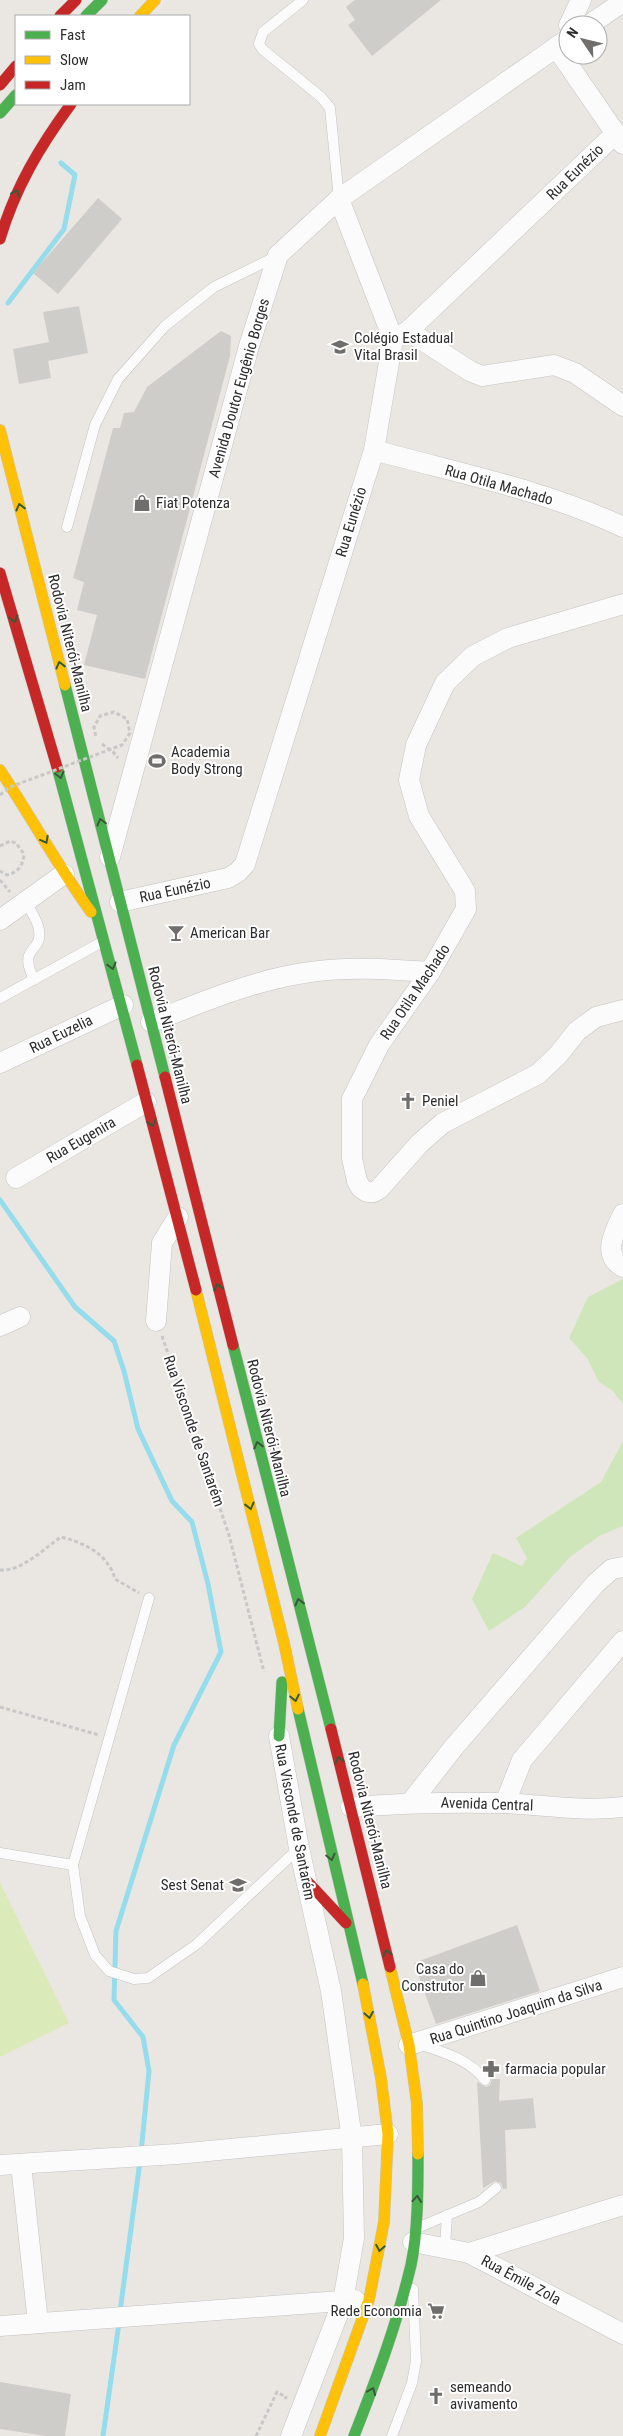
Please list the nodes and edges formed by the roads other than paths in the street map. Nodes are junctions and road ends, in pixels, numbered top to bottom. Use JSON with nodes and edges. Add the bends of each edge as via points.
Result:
{"nodes":[{"id":1,"x":68,"y":0,"type":"edge"},
{"id":2,"x":76,"y":0,"type":"edge"},
{"id":3,"x":102,"y":0,"type":"edge"},
{"id":4,"x":154,"y":0,"type":"edge"},
{"id":5,"x":303,"y":0,"type":"edge"},
{"id":6,"x":582,"y":0,"type":"edge"},
{"id":7,"x":623,"y":2,"type":"edge"},
{"id":8,"x":60,"y":15,"type":"edge"},
{"id":9,"x":60,"y":15,"type":"edge"},
{"id":10,"x":87,"y":15,"type":"edge"},
{"id":11,"x":141,"y":15,"type":"edge"},
{"id":12,"x":574,"y":15,"type":"edge"},
{"id":13,"x":604,"y":15,"type":"edge"},
{"id":14,"x":558,"y":46,"type":"edge"},
{"id":15,"x":575,"y":65,"type":"edge"},
{"id":16,"x":15,"y":67,"type":"edge"},
{"id":17,"x":0,"y":85,"type":"edge"},
{"id":18,"x":15,"y":96,"type":"edge"},
{"id":19,"x":70,"y":105,"type":"edge"},
{"id":20,"x":0,"y":113,"type":"edge"},
{"id":21,"x":619,"y":139,"type":"edge"},
{"id":22,"x":338,"y":199,"type":"junction"},
{"id":23,"x":0,"y":239,"type":"edge"},
{"id":24,"x":278,"y":255,"type":"junction"},
{"id":25,"x":400,"y":335,"type":"junction"},
{"id":26,"x":623,"y":406,"type":"edge"},
{"id":27,"x":0,"y":430,"type":"edge"},
{"id":28,"x":374,"y":450,"type":"junction"},
{"id":29,"x":67,"y":527,"type":"dead end"},
{"id":30,"x":623,"y":527,"type":"edge"},
{"id":31,"x":0,"y":572,"type":"edge"},
{"id":32,"x":623,"y":604,"type":"edge"},
{"id":33,"x":0,"y":770,"type":"edge"},
{"id":34,"x":110,"y":857,"type":"junction"},
{"id":35,"x":64,"y":874,"type":"junction"},
{"id":36,"x":26,"y":902,"type":"junction"},
{"id":37,"x":120,"y":902,"type":"junction"},
{"id":38,"x":0,"y":920,"type":"edge"},
{"id":39,"x":101,"y":926,"type":"junction"},
{"id":40,"x":105,"y":940,"type":"junction"},
{"id":41,"x":430,"y":972,"type":"junction"},
{"id":42,"x":34,"y":980,"type":"junction"},
{"id":43,"x":0,"y":998,"type":"edge"},
{"id":44,"x":123,"y":1005,"type":"junction"},
{"id":45,"x":623,"y":1010,"type":"edge"},
{"id":46,"x":151,"y":1022,"type":"junction"},
{"id":47,"x":0,"y":1064,"type":"edge"},
{"id":48,"x":146,"y":1102,"type":"junction"},
{"id":49,"x":16,"y":1178,"type":"dead end"},
{"id":50,"x":623,"y":1214,"type":"edge"},
{"id":51,"x":178,"y":1217,"type":"junction"},
{"id":52,"x":623,"y":1267,"type":"edge"},
{"id":53,"x":20,"y":1317,"type":"dead end"},
{"id":54,"x":156,"y":1321,"type":"road end"},
{"id":55,"x":0,"y":1326,"type":"edge"},
{"id":56,"x":623,"y":1567,"type":"edge"},
{"id":57,"x":149,"y":1598,"type":"road end"},
{"id":58,"x":623,"y":1641,"type":"edge"},
{"id":59,"x":284,"y":1643,"type":"junction"},
{"id":60,"x":279,"y":1736,"type":"joint"},
{"id":61,"x":411,"y":1802,"type":"junction"},
{"id":62,"x":505,"y":1804,"type":"junction"},
{"id":63,"x":351,"y":1807,"type":"junction"},
{"id":64,"x":623,"y":1807,"type":"edge"},
{"id":65,"x":299,"y":1848,"type":"junction"},
{"id":66,"x":0,"y":1853,"type":"edge"},
{"id":67,"x":74,"y":1865,"type":"junction"},
{"id":68,"x":306,"y":1880,"type":"junction"},
{"id":69,"x":347,"y":1924,"type":"junction"},
{"id":70,"x":623,"y":1977,"type":"edge"},
{"id":71,"x":413,"y":2044,"type":"junction"},
{"id":72,"x":485,"y":2080,"type":"dead end"},
{"id":73,"x":388,"y":2134,"type":"junction"},
{"id":74,"x":352,"y":2139,"type":"junction"},
{"id":75,"x":21,"y":2164,"type":"junction"},
{"id":76,"x":0,"y":2165,"type":"edge"},
{"id":77,"x":496,"y":2188,"type":"dead end"},
{"id":78,"x":623,"y":2205,"type":"edge"},
{"id":79,"x":447,"y":2215,"type":"junction"},
{"id":80,"x":414,"y":2235,"type":"junction"},
{"id":81,"x":445,"y":2247,"type":"junction"},
{"id":82,"x":469,"y":2253,"type":"junction"},
{"id":83,"x":411,"y":2263,"type":"junction"},
{"id":84,"x":369,"y":2300,"type":"junction"},
{"id":85,"x":342,"y":2301,"type":"junction"},
{"id":86,"x":38,"y":2323,"type":"junction"},
{"id":87,"x":0,"y":2326,"type":"edge"},
{"id":88,"x":623,"y":2334,"type":"edge"},
{"id":89,"x":291,"y":2436,"type":"edge"},
{"id":90,"x":320,"y":2436,"type":"edge"},
{"id":91,"x":354,"y":2436,"type":"edge"},
{"id":92,"x":392,"y":2436,"type":"edge"}],
"edges":[{"from":1,"to":8,"type":"highway"},
{"from":2,"to":9,"type":"highway"},
{"from":3,"to":10,"type":"highway"},
{"from":4,"to":11,"type":"highway"},
{"from":5,"to":22,"type":"lane","via":[[263,32],[259,44],[322,97],[330,108]]},
{"from":6,"to":12,"type":"street","name":"Avenida Doutor Eugênio Borges"},
{"from":7,"to":13,"type":"street"},
{"from":14,"to":22,"type":"street","name":"Avenida Doutor Eugênio Borges"},
{"from":15,"to":21,"type":"street"},
{"from":16,"to":17,"type":"highway"},
{"from":18,"to":20,"type":"highway"},
{"from":23,"to":19,"type":"highway","one_way":true,"via":[[20,183],[41,143]]},
{"from":21,"to":25,"type":"street","name":"Rua Eunézio"},
{"from":22,"to":24,"type":"street","name":"Avenida Doutor Eugênio Borges"},
{"from":22,"to":25,"type":"street"},
{"from":24,"to":29,"type":"lane","via":[[214,287],[165,326],[118,379],[95,425]]},
{"from":24,"to":34,"type":"street","name":"Avenida Doutor Eugênio Borges","via":[[249,346]]},
{"from":25,"to":26,"type":"street","via":[[482,376],[554,365],[575,373]]},
{"from":25,"to":28,"type":"street","name":"Rua Eunézio"},
{"from":34,"to":27,"type":"highway","name":"Rodovia Niterói-Manilha","one_way":true},
{"from":28,"to":30,"type":"street","name":"Rua Otila Machado","via":[[541,496]]},
{"from":28,"to":37,"type":"street","name":"Rua Eunézio","via":[[245,864],[228,878]]},
{"from":31,"to":39,"type":"highway","one_way":true},
{"from":32,"to":41,"type":"street","name":"Rua Otila Machado","via":[[508,638],[473,656],[445,683],[416,744],[409,780],[418,816],[465,891],[466,909]]},
{"from":33,"to":35,"type":"highway","one_way":true,"via":[[34,819]]},
{"from":34,"to":37,"type":"highway","name":"Rodovia Niterói-Manilha"},
{"from":35,"to":36,"type":"street"},
{"from":35,"to":39,"type":"highway"},
{"from":36,"to":38,"type":"street"},
{"from":36,"to":42,"type":"lane","via":[[40,931],[38,944],[28,955],[27,965]]},
{"from":37,"to":46,"type":"highway","name":"Rodovia Niterói-Manilha"},
{"from":39,"to":40,"type":"highway"},
{"from":40,"to":42,"type":"lane"},
{"from":40,"to":44,"type":"highway","one_way":true},
{"from":41,"to":45,"type":"street","name":"Rua Otila Machado","via":[[379,1045],[352,1099],[352,1158],[357,1181],[367,1192],[379,1189],[420,1143],[443,1123],[538,1074],[577,1031],[596,1017]]},
{"from":41,"to":46,"type":"street","via":[[373,968],[304,973],[235,990]]},
{"from":42,"to":43,"type":"lane"},
{"from":44,"to":47,"type":"street","name":"Rua Euzelia"},
{"from":44,"to":48,"type":"highway"},
{"from":63,"to":46,"type":"highway","name":"Rodovia Niterói-Manilha","one_way":true},
{"from":48,"to":49,"type":"street","name":"Rua Eugenira"},
{"from":48,"to":51,"type":"highway","one_way":true},
{"from":50,"to":52,"type":"street","via":[[611,1244],[611,1255]]},
{"from":51,"to":54,"type":"street","via":[[162,1243]]},
{"from":51,"to":59,"type":"highway","one_way":true},
{"from":53,"to":55,"type":"street"},
{"from":56,"to":61,"type":"street","via":[[612,1569],[596,1583],[454,1746]]},
{"from":57,"to":67,"type":"lane"},
{"from":58,"to":62,"type":"street","via":[[522,1760]]},
{"from":59,"to":60,"type":"highway"},
{"from":59,"to":69,"type":"highway","one_way":true},
{"from":60,"to":65,"type":"street","name":"Rua Visconde de Santarém"},
{"from":61,"to":62,"type":"street","name":"Avenida Central"},
{"from":61,"to":63,"type":"street","name":"Avenida Central"},
{"from":62,"to":64,"type":"street","name":"Avenida Central","via":[[602,1809]]},
{"from":71,"to":63,"type":"highway","name":"Rodovia Niterói-Manilha","one_way":true},
{"from":65,"to":67,"type":"lane","via":[[197,1944],[148,1978],[134,1979],[109,1971],[95,1955],[80,1916]]},
{"from":65,"to":68,"type":"street","name":"Rua Visconde de Santarém"},
{"from":66,"to":67,"type":"lane"},
{"from":68,"to":69,"type":"highway"},
{"from":68,"to":74,"type":"street","name":"Rua Visconde de Santarém","via":[[330,1991]]},
{"from":69,"to":73,"type":"highway","one_way":true,"via":[[367,2001]]},
{"from":70,"to":71,"type":"street","name":"Rua Quintino Joaquim da Silva"},
{"from":71,"to":72,"type":"lane","via":[[454,2056],[478,2070]]},
{"from":80,"to":71,"type":"highway","name":"Rodovia Niterói-Manilha","one_way":true,"via":[[418,2187]]},
{"from":73,"to":74,"type":"street"},
{"from":73,"to":84,"type":"highway","one_way":true,"via":[[384,2222]]},
{"from":74,"to":75,"type":"street"},
{"from":74,"to":85,"type":"street","name":"Rua Visconde de Santarém","via":[[354,2238]]},
{"from":75,"to":76,"type":"street"},
{"from":75,"to":86,"type":"street"},
{"from":77,"to":79,"type":"lane","via":[[480,2202]]},
{"from":78,"to":82,"type":"street"},
{"from":79,"to":80,"type":"lane"},
{"from":79,"to":81,"type":"lane"},
{"from":80,"to":81,"type":"street","name":"Rua Êmile Zola"},
{"from":80,"to":83,"type":"highway","name":"Rodovia Niterói-Manilha"},
{"from":81,"to":82,"type":"street","name":"Rua Êmile Zola"},
{"from":82,"to":88,"type":"street","name":"Rua Êmile Zola"},
{"from":91,"to":83,"type":"highway","name":"Rodovia Niterói-Manilha","one_way":true,"via":[[382,2366]]},
{"from":83,"to":92,"type":"lane","via":[[416,2361],[412,2383]]},
{"from":84,"to":85,"type":"street"},
{"from":84,"to":90,"type":"highway"},
{"from":85,"to":86,"type":"street"},
{"from":85,"to":89,"type":"street","name":"Rua Visconde de Santarém"},
{"from":86,"to":87,"type":"street"}]}
